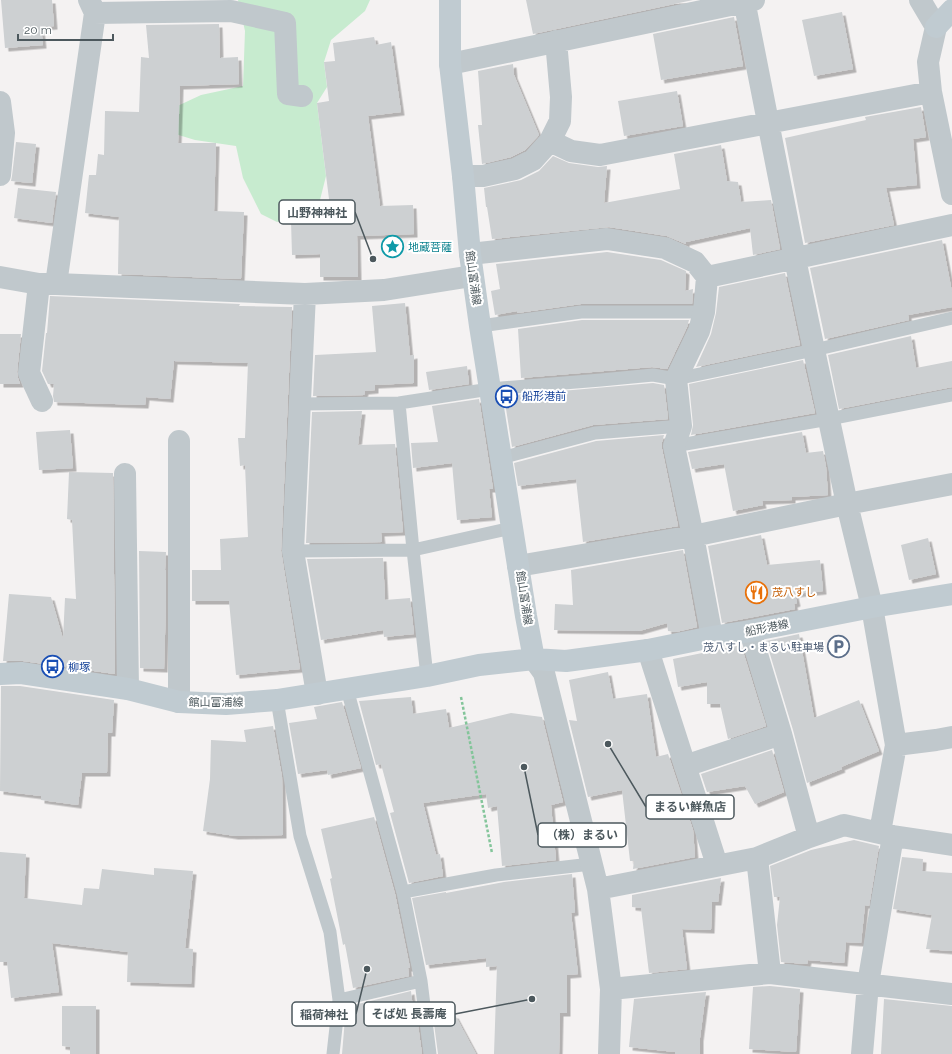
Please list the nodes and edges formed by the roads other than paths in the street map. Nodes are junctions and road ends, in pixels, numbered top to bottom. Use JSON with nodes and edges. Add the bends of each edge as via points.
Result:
{"nodes":[{"id":1,"x":450,"y":0,"type":"edge"},
{"id":2,"x":748,"y":0,"type":"edge"},
{"id":3,"x":920,"y":0,"type":"edge"},
{"id":4,"x":92,"y":6,"type":"edge"},
{"id":5,"x":230,"y":6,"type":"edge"},
{"id":6,"x":952,"y":10,"type":"edge"},
{"id":7,"x":936,"y":27,"type":"junction"},
{"id":8,"x":556,"y":41,"type":"junction"},
{"id":9,"x":450,"y":64,"type":"junction"},
{"id":10,"x":931,"y":92,"type":"junction"},
{"id":11,"x":302,"y":96,"type":"dead end"},
{"id":12,"x":0,"y":102,"type":"edge"},
{"id":13,"x":768,"y":123,"type":"junction"},
{"id":14,"x":550,"y":141,"type":"junction"},
{"id":15,"x":0,"y":175,"type":"edge"},
{"id":16,"x":462,"y":176,"type":"junction"},
{"id":17,"x":952,"y":194,"type":"edge"},
{"id":18,"x":952,"y":225,"type":"edge"},
{"id":19,"x":470,"y":254,"type":"junction"},
{"id":20,"x":795,"y":258,"type":"junction"},
{"id":21,"x":472,"y":276,"type":"junction"},
{"id":22,"x":0,"y":277,"type":"edge"},
{"id":23,"x":707,"y":277,"type":"junction"},
{"id":24,"x":48,"y":284,"type":"junction"},
{"id":25,"x":305,"y":294,"type":"junction"},
{"id":26,"x":704,"y":312,"type":"junction"},
{"id":27,"x":952,"y":318,"type":"edge"},
{"id":28,"x":480,"y":326,"type":"junction"},
{"id":29,"x":814,"y":350,"type":"junction"},
{"id":30,"x":676,"y":379,"type":"junction"},
{"id":31,"x":490,"y":389,"type":"junction"},
{"id":32,"x":952,"y":395,"type":"edge"},
{"id":33,"x":42,"y":401,"type":"dead end"},
{"id":34,"x":399,"y":403,"type":"junction"},
{"id":35,"x":300,"y":404,"type":"junction"},
{"id":36,"x":829,"y":419,"type":"junction"},
{"id":37,"x":681,"y":426,"type":"junction"},
{"id":38,"x":179,"y":441,"type":"dead end"},
{"id":39,"x":674,"y":446,"type":"junction"},
{"id":40,"x":501,"y":458,"type":"junction"},
{"id":41,"x":125,"y":474,"type":"dead end"},
{"id":42,"x":952,"y":484,"type":"edge"},
{"id":43,"x":847,"y":504,"type":"junction"},
{"id":44,"x":512,"y":528,"type":"junction"},
{"id":45,"x":693,"y":536,"type":"junction"},
{"id":46,"x":413,"y":550,"type":"junction"},
{"id":47,"x":293,"y":551,"type":"junction"},
{"id":48,"x":518,"y":566,"type":"junction"},
{"id":49,"x":952,"y":594,"type":"edge"},
{"id":50,"x":872,"y":607,"type":"junction"},
{"id":51,"x":750,"y":631,"type":"junction"},
{"id":52,"x":712,"y":637,"type":"junction"},
{"id":53,"x":648,"y":650,"type":"junction"},
{"id":54,"x":534,"y":659,"type":"junction"},
{"id":55,"x":0,"y":674,"type":"edge"},
{"id":56,"x":427,"y":676,"type":"junction"},
{"id":57,"x":128,"y":688,"type":"junction"},
{"id":58,"x":347,"y":688,"type":"junction"},
{"id":59,"x":317,"y":694,"type":"junction"},
{"id":60,"x":278,"y":700,"type":"junction"},
{"id":61,"x":179,"y":702,"type":"junction"},
{"id":62,"x":781,"y":734,"type":"junction"},
{"id":63,"x":952,"y":737,"type":"edge"},
{"id":64,"x":896,"y":745,"type":"junction"},
{"id":65,"x":685,"y":766,"type":"junction"},
{"id":66,"x":886,"y":834,"type":"junction"},
{"id":67,"x":809,"y":837,"type":"junction"},
{"id":68,"x":952,"y":844,"type":"edge"},
{"id":69,"x":757,"y":858,"type":"junction"},
{"id":70,"x":591,"y":864,"type":"junction"},
{"id":71,"x":717,"y":866,"type":"junction"},
{"id":72,"x":598,"y":889,"type":"junction"},
{"id":73,"x":403,"y":892,"type":"junction"},
{"id":74,"x":770,"y":973,"type":"junction"},
{"id":75,"x":421,"y":981,"type":"junction"},
{"id":76,"x":868,"y":984,"type":"junction"},
{"id":77,"x":611,"y":989,"type":"junction"},
{"id":78,"x":952,"y":994,"type":"edge"},
{"id":79,"x":338,"y":1000,"type":"junction"},
{"id":80,"x":333,"y":1054,"type":"edge"},
{"id":81,"x":430,"y":1054,"type":"edge"},
{"id":82,"x":609,"y":1054,"type":"edge"},
{"id":83,"x":862,"y":1054,"type":"edge"}],
"edges":[{"from":1,"to":9,"type":"main road","name":"館山富浦線"},
{"from":2,"to":8,"type":"street"},
{"from":2,"to":13,"type":"street"},
{"from":3,"to":7,"type":"street"},
{"from":4,"to":5,"type":"street"},
{"from":4,"to":24,"type":"street"},
{"from":5,"to":11,"type":"street","via":[[285,23],[288,94]]},
{"from":6,"to":7,"type":"main road"},
{"from":7,"to":10,"type":"street","via":[[928,62]]},
{"from":8,"to":9,"type":"street"},
{"from":8,"to":14,"type":"street","via":[[561,97],[560,121]]},
{"from":9,"to":16,"type":"main road","name":"館山富浦線"},
{"from":10,"to":13,"type":"street"},
{"from":10,"to":17,"type":"street"},
{"from":12,"to":15,"type":"street","via":[[4,133]]},
{"from":13,"to":14,"type":"street","via":[[600,155],[571,150]]},
{"from":13,"to":20,"type":"street"},
{"from":14,"to":16,"type":"street","via":[[533,160],[515,169],[483,176]]},
{"from":16,"to":19,"type":"main road","name":"館山富浦線"},
{"from":18,"to":20,"type":"street"},
{"from":19,"to":21,"type":"main road","name":"館山富浦線"},
{"from":19,"to":23,"type":"street","via":[[607,239],[665,248],[695,262]]},
{"from":20,"to":23,"type":"street"},
{"from":20,"to":29,"type":"street"},
{"from":21,"to":25,"type":"street","via":[[384,290]]},
{"from":21,"to":28,"type":"main road","name":"館山富浦線"},
{"from":22,"to":24,"type":"street"},
{"from":23,"to":26,"type":"street"},
{"from":24,"to":25,"type":"street"},
{"from":24,"to":33,"type":"street","via":[[29,373]]},
{"from":25,"to":35,"type":"street"},
{"from":26,"to":28,"type":"lane","via":[[581,312]]},
{"from":26,"to":30,"type":"street","via":[[700,331]]},
{"from":27,"to":29,"type":"lane"},
{"from":28,"to":31,"type":"main road","name":"館山富浦線"},
{"from":29,"to":30,"type":"lane"},
{"from":29,"to":36,"type":"street"},
{"from":30,"to":31,"type":"lane","via":[[653,375]]},
{"from":30,"to":37,"type":"street"},
{"from":31,"to":34,"type":"lane"},
{"from":31,"to":40,"type":"main road","name":"館山富浦線"},
{"from":32,"to":36,"type":"lane"},
{"from":34,"to":35,"type":"lane"},
{"from":34,"to":46,"type":"lane"},
{"from":35,"to":47,"type":"street"},
{"from":36,"to":39,"type":"lane"},
{"from":36,"to":43,"type":"street"},
{"from":37,"to":39,"type":"street"},
{"from":37,"to":40,"type":"lane","via":[[595,433]]},
{"from":38,"to":61,"type":"street"},
{"from":39,"to":45,"type":"street"},
{"from":40,"to":44,"type":"main road","name":"館山富浦線"},
{"from":41,"to":57,"type":"street"},
{"from":42,"to":43,"type":"street"},
{"from":43,"to":45,"type":"street"},
{"from":43,"to":50,"type":"street"},
{"from":44,"to":46,"type":"lane"},
{"from":44,"to":48,"type":"main road","name":"館山富浦線"},
{"from":45,"to":48,"type":"street"},
{"from":45,"to":52,"type":"street"},
{"from":46,"to":47,"type":"lane"},
{"from":46,"to":56,"type":"lane"},
{"from":47,"to":59,"type":"street"},
{"from":48,"to":54,"type":"main road","name":"館山富浦線"},
{"from":49,"to":50,"type":"main road","name":"船形港線"},
{"from":50,"to":51,"type":"main road","name":"船形港線"},
{"from":50,"to":64,"type":"street"},
{"from":51,"to":52,"type":"main road","name":"船形港線"},
{"from":51,"to":62,"type":"street"},
{"from":52,"to":53,"type":"main road","name":"船形港線"},
{"from":53,"to":54,"type":"main road","name":"船形港線","via":[[566,661]]},
{"from":53,"to":65,"type":"street"},
{"from":54,"to":56,"type":"main road","name":"館山富浦線","via":[[478,665]]},
{"from":54,"to":70,"type":"street","via":[[544,674]]},
{"from":55,"to":57,"type":"main road","name":"館山富浦線","via":[[21,673]]},
{"from":56,"to":58,"type":"main road","name":"館山富浦線"},
{"from":57,"to":61,"type":"main road","name":"館山富浦線"},
{"from":58,"to":59,"type":"main road","name":"館山富浦線"},
{"from":58,"to":73,"type":"lane"},
{"from":59,"to":60,"type":"main road","name":"館山富浦線"},
{"from":60,"to":61,"type":"main road","name":"館山富浦線","via":[[226,704]]},
{"from":60,"to":79,"type":"lane","via":[[300,836],[330,932]]},
{"from":62,"to":65,"type":"street"},
{"from":62,"to":67,"type":"street"},
{"from":63,"to":64,"type":"street"},
{"from":64,"to":66,"type":"street"},
{"from":65,"to":71,"type":"street"},
{"from":66,"to":67,"type":"street","via":[[844,825]]},
{"from":66,"to":68,"type":"street"},
{"from":66,"to":76,"type":"street"},
{"from":67,"to":69,"type":"street"},
{"from":69,"to":71,"type":"street"},
{"from":69,"to":74,"type":"street"},
{"from":70,"to":72,"type":"street"},
{"from":70,"to":73,"type":"lane","via":[[496,875]]},
{"from":71,"to":72,"type":"street"},
{"from":72,"to":77,"type":"street"},
{"from":73,"to":75,"type":"lane"},
{"from":74,"to":76,"type":"street"},
{"from":74,"to":77,"type":"street"},
{"from":75,"to":79,"type":"lane"},
{"from":75,"to":81,"type":"lane"},
{"from":76,"to":78,"type":"street"},
{"from":76,"to":83,"type":"street"},
{"from":77,"to":82,"type":"street"},
{"from":79,"to":80,"type":"lane"}]}
